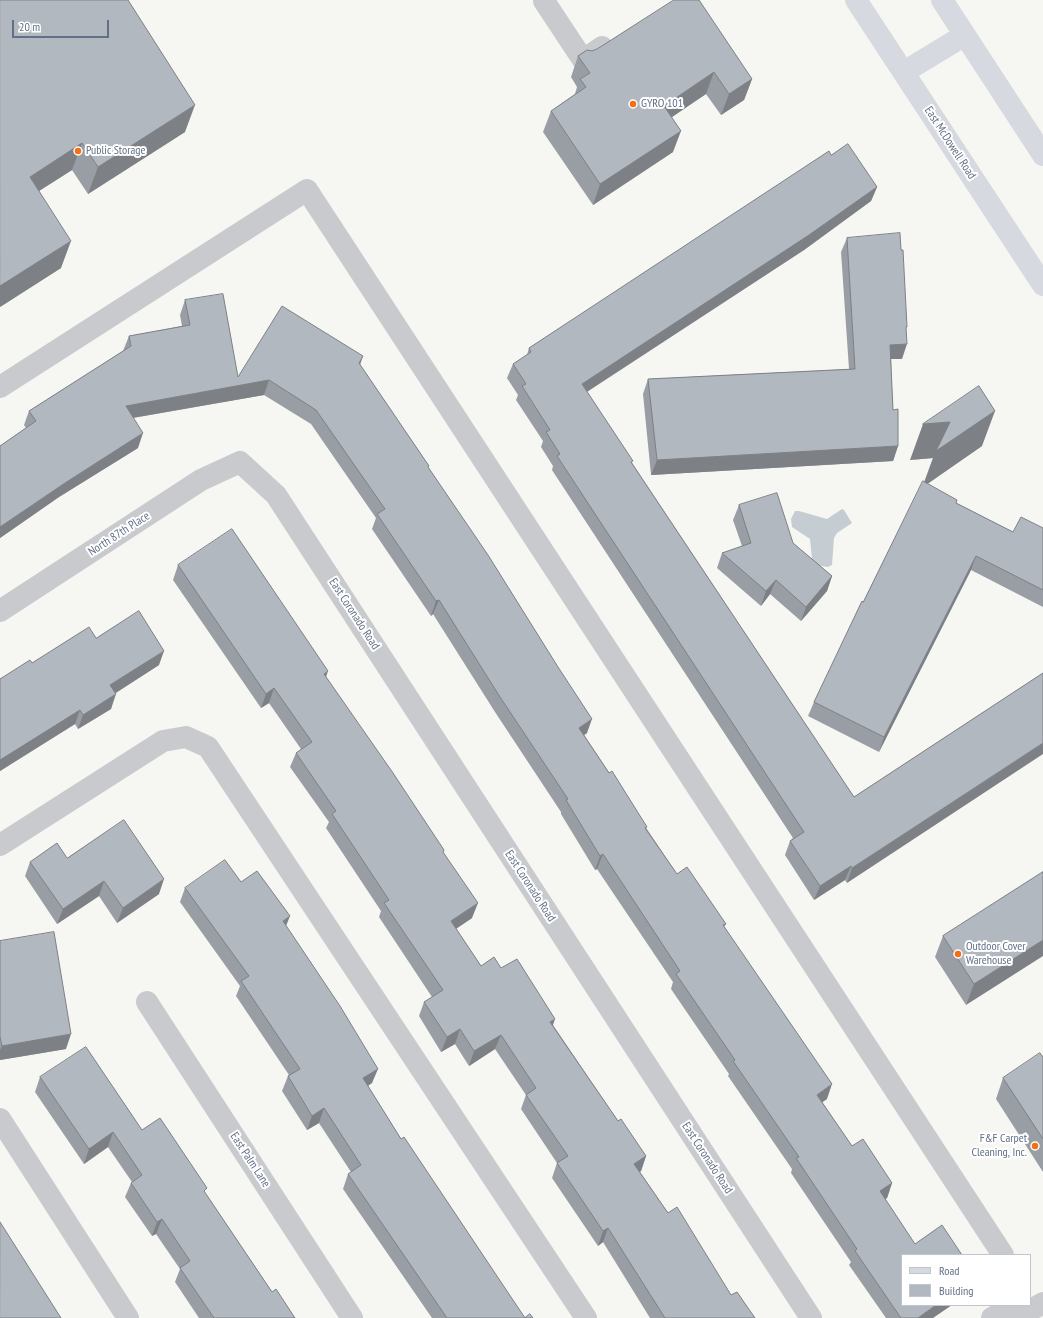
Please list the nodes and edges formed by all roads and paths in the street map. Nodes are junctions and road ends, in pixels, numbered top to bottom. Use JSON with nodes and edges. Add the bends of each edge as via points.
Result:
{"nodes":[{"id":1,"x":856,"y":0,"type":"edge"},
{"id":2,"x":942,"y":0,"type":"edge"},
{"id":3,"x":544,"y":1,"type":"edge"},
{"id":4,"x":965,"y":35,"type":"junction"},
{"id":5,"x":616,"y":39,"type":"edge"},
{"id":6,"x":904,"y":72,"type":"junction"},
{"id":7,"x":1043,"y":155,"type":"edge"},
{"id":8,"x":1043,"y":285,"type":"edge"},
{"id":9,"x":0,"y":387,"type":"edge"},
{"id":10,"x":240,"y":462,"type":"joint"},
{"id":11,"x":0,"y":611,"type":"edge"},
{"id":12,"x":0,"y":846,"type":"edge"},
{"id":13,"x":147,"y":1002,"type":"dead end"},
{"id":14,"x":0,"y":1120,"type":"edge"},
{"id":15,"x":1002,"y":1254,"type":"edge"},
{"id":16,"x":1031,"y":1309,"type":"edge"},
{"id":17,"x":128,"y":1318,"type":"edge"},
{"id":18,"x":352,"y":1318,"type":"edge"},
{"id":19,"x":586,"y":1318,"type":"edge"},
{"id":20,"x":811,"y":1318,"type":"edge"},
{"id":21,"x":992,"y":1318,"type":"edge"}],
"edges":[{"from":1,"to":6,"type":"main road","name":"East McDowell Road"},
{"from":2,"to":4,"type":"main road"},
{"from":3,"to":5,"type":"street","via":[[583,60]]},
{"from":4,"to":6,"type":"main road"},
{"from":4,"to":7,"type":"main road"},
{"from":6,"to":8,"type":"main road","name":"East McDowell Road"},
{"from":9,"to":15,"type":"street","via":[[307,190]]},
{"from":10,"to":11,"type":"street","name":"North 87th Place","via":[[201,480]]},
{"from":10,"to":20,"type":"street","name":"East Coronado Road","via":[[276,495]]},
{"from":12,"to":19,"type":"street","via":[[163,741],[186,737],[208,747]]},
{"from":13,"to":18,"type":"street","name":"East Palm Lane"},
{"from":14,"to":17,"type":"street"},
{"from":16,"to":21,"type":"street"}]}
